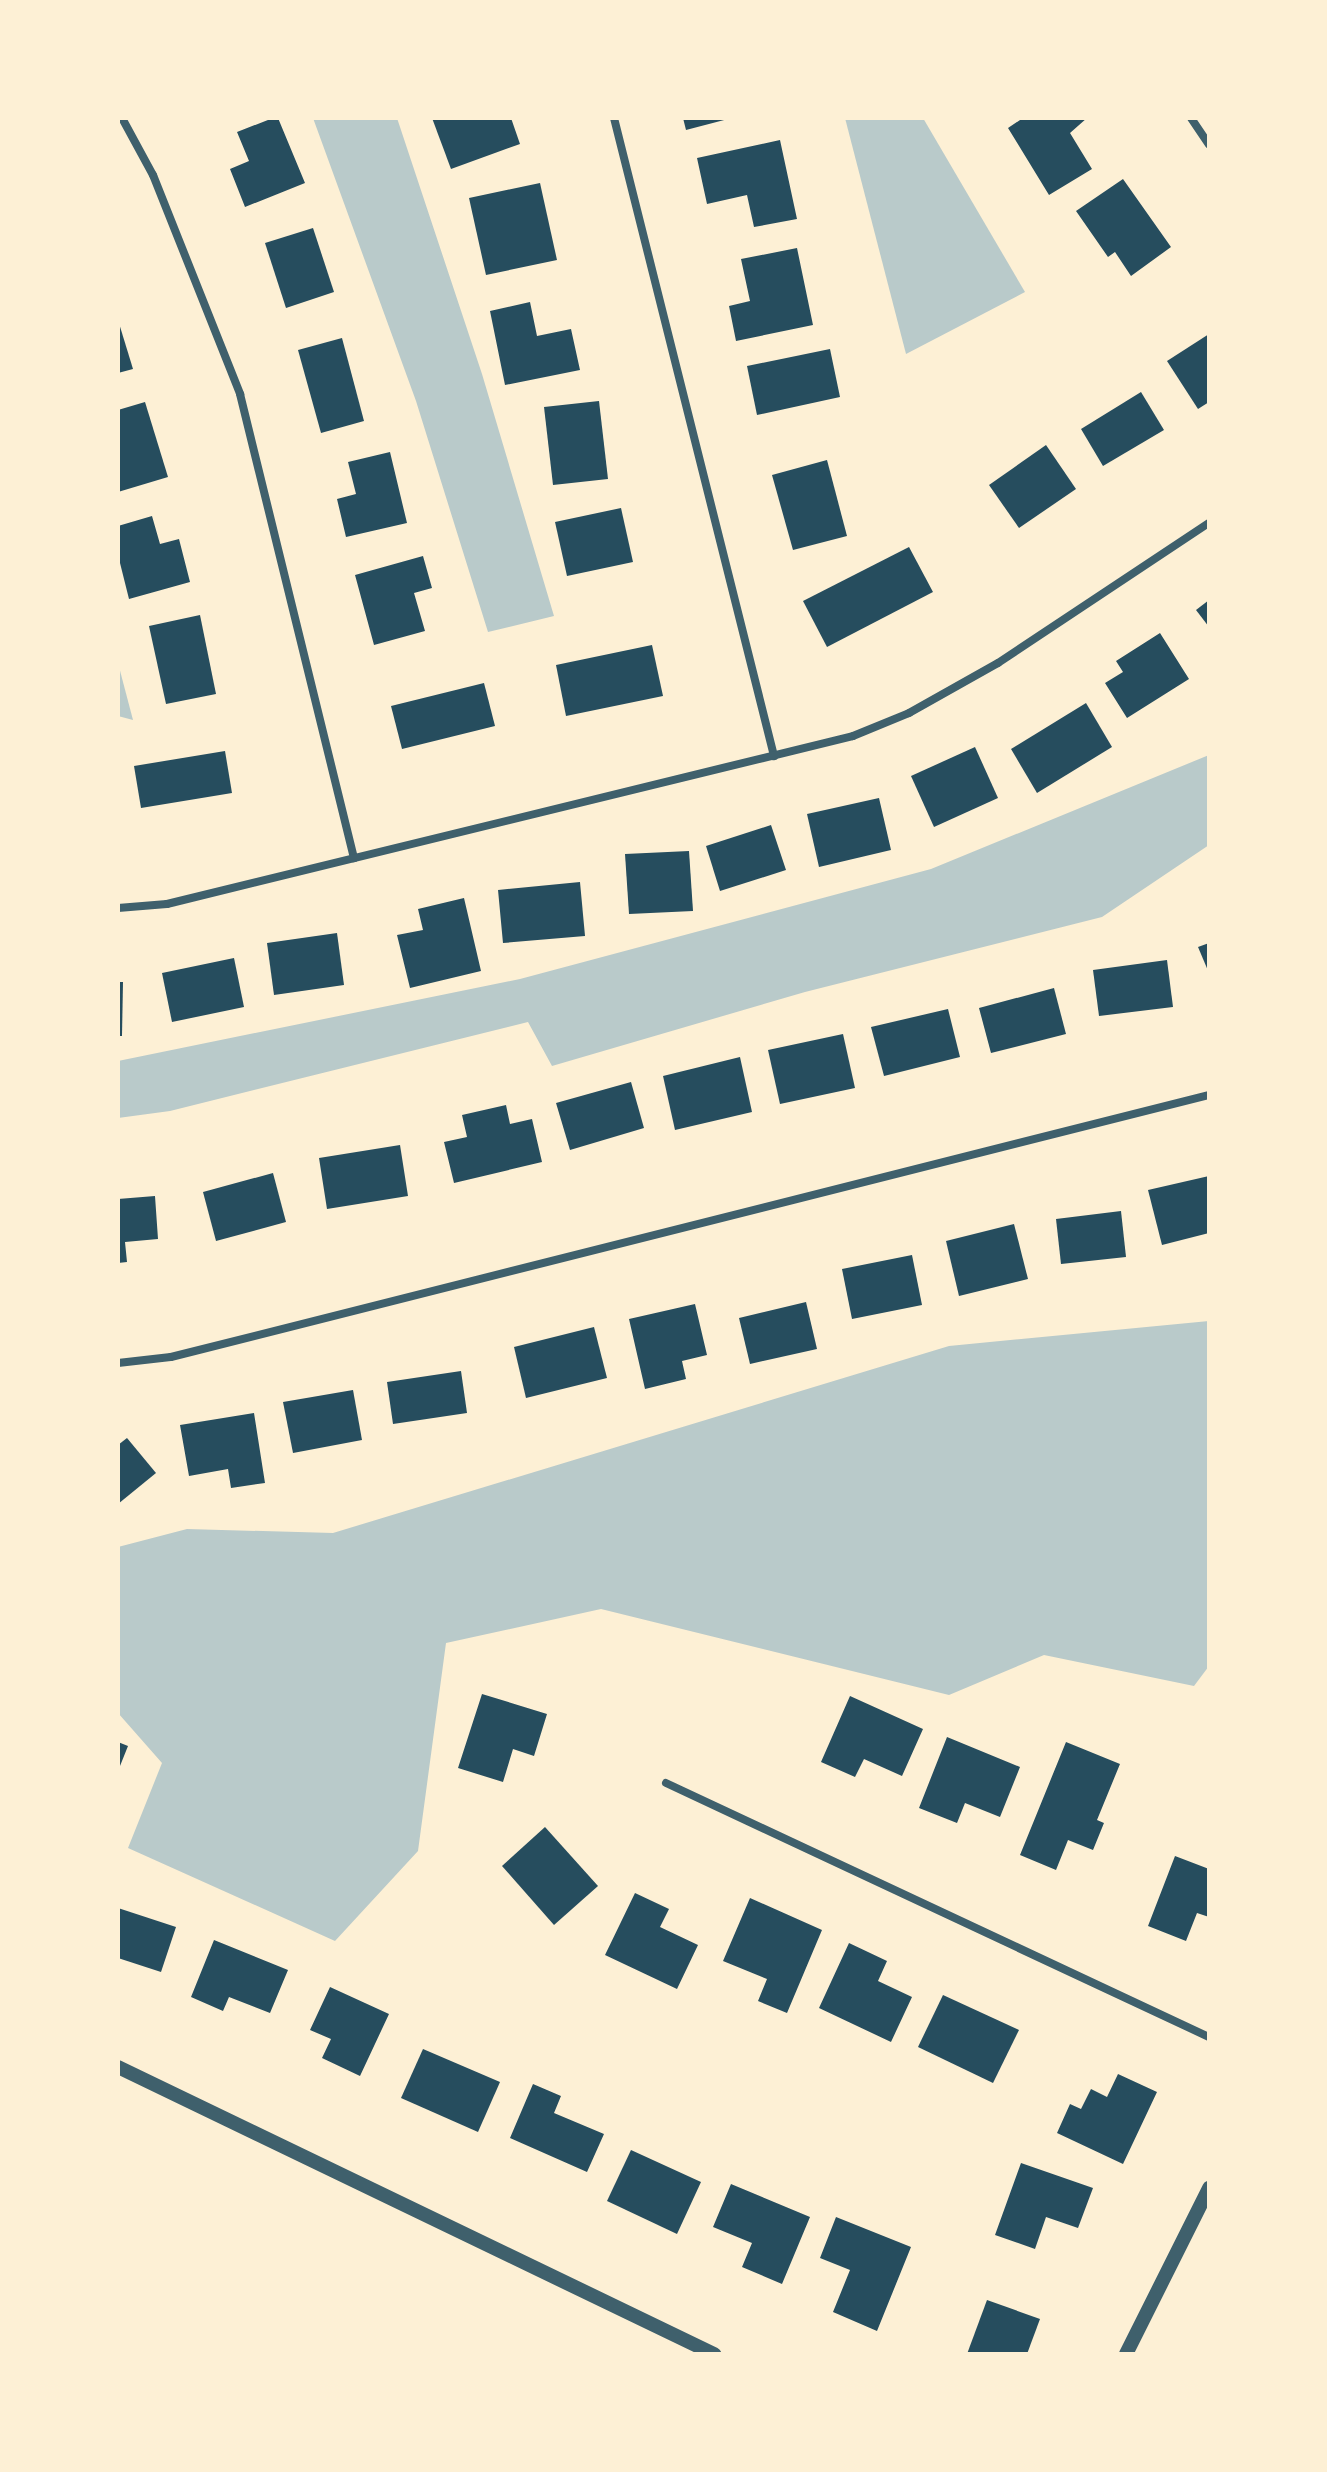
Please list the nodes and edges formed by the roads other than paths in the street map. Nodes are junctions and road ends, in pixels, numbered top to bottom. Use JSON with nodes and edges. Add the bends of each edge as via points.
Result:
{"nodes":[{"id":1,"x":122,"y":118,"type":"edge"},
{"id":2,"x":614,"y":118,"type":"edge"},
{"id":3,"x":1191,"y":118,"type":"edge"},
{"id":4,"x":1209,"y":145,"type":"edge"},
{"id":5,"x":1209,"y":523,"type":"edge"},
{"id":6,"x":774,"y":756,"type":"junction"},
{"id":7,"x":354,"y":858,"type":"junction"},
{"id":8,"x":118,"y":908,"type":"edge"},
{"id":9,"x":1209,"y":1095,"type":"edge"},
{"id":10,"x":118,"y":1363,"type":"edge"},
{"id":11,"x":666,"y":1783,"type":"dead end"},
{"id":12,"x":1209,"y":2037,"type":"edge"},
{"id":13,"x":118,"y":2067,"type":"edge"},
{"id":14,"x":1209,"y":2188,"type":"edge"},
{"id":15,"x":714,"y":2354,"type":"edge"},
{"id":16,"x":1126,"y":2354,"type":"edge"}],
"edges":[{"from":1,"to":7,"type":"street","via":[[153,175],[240,394]]},
{"from":2,"to":6,"type":"street"},
{"from":3,"to":4,"type":"street"},
{"from":5,"to":6,"type":"street","via":[[998,663],[909,713],[853,736]]},
{"from":6,"to":7,"type":"street"},
{"from":7,"to":8,"type":"street","via":[[167,904]]},
{"from":9,"to":10,"type":"street","via":[[171,1357]]},
{"from":11,"to":12,"type":"street"},
{"from":13,"to":15,"type":"street"},
{"from":14,"to":16,"type":"street"}]}
